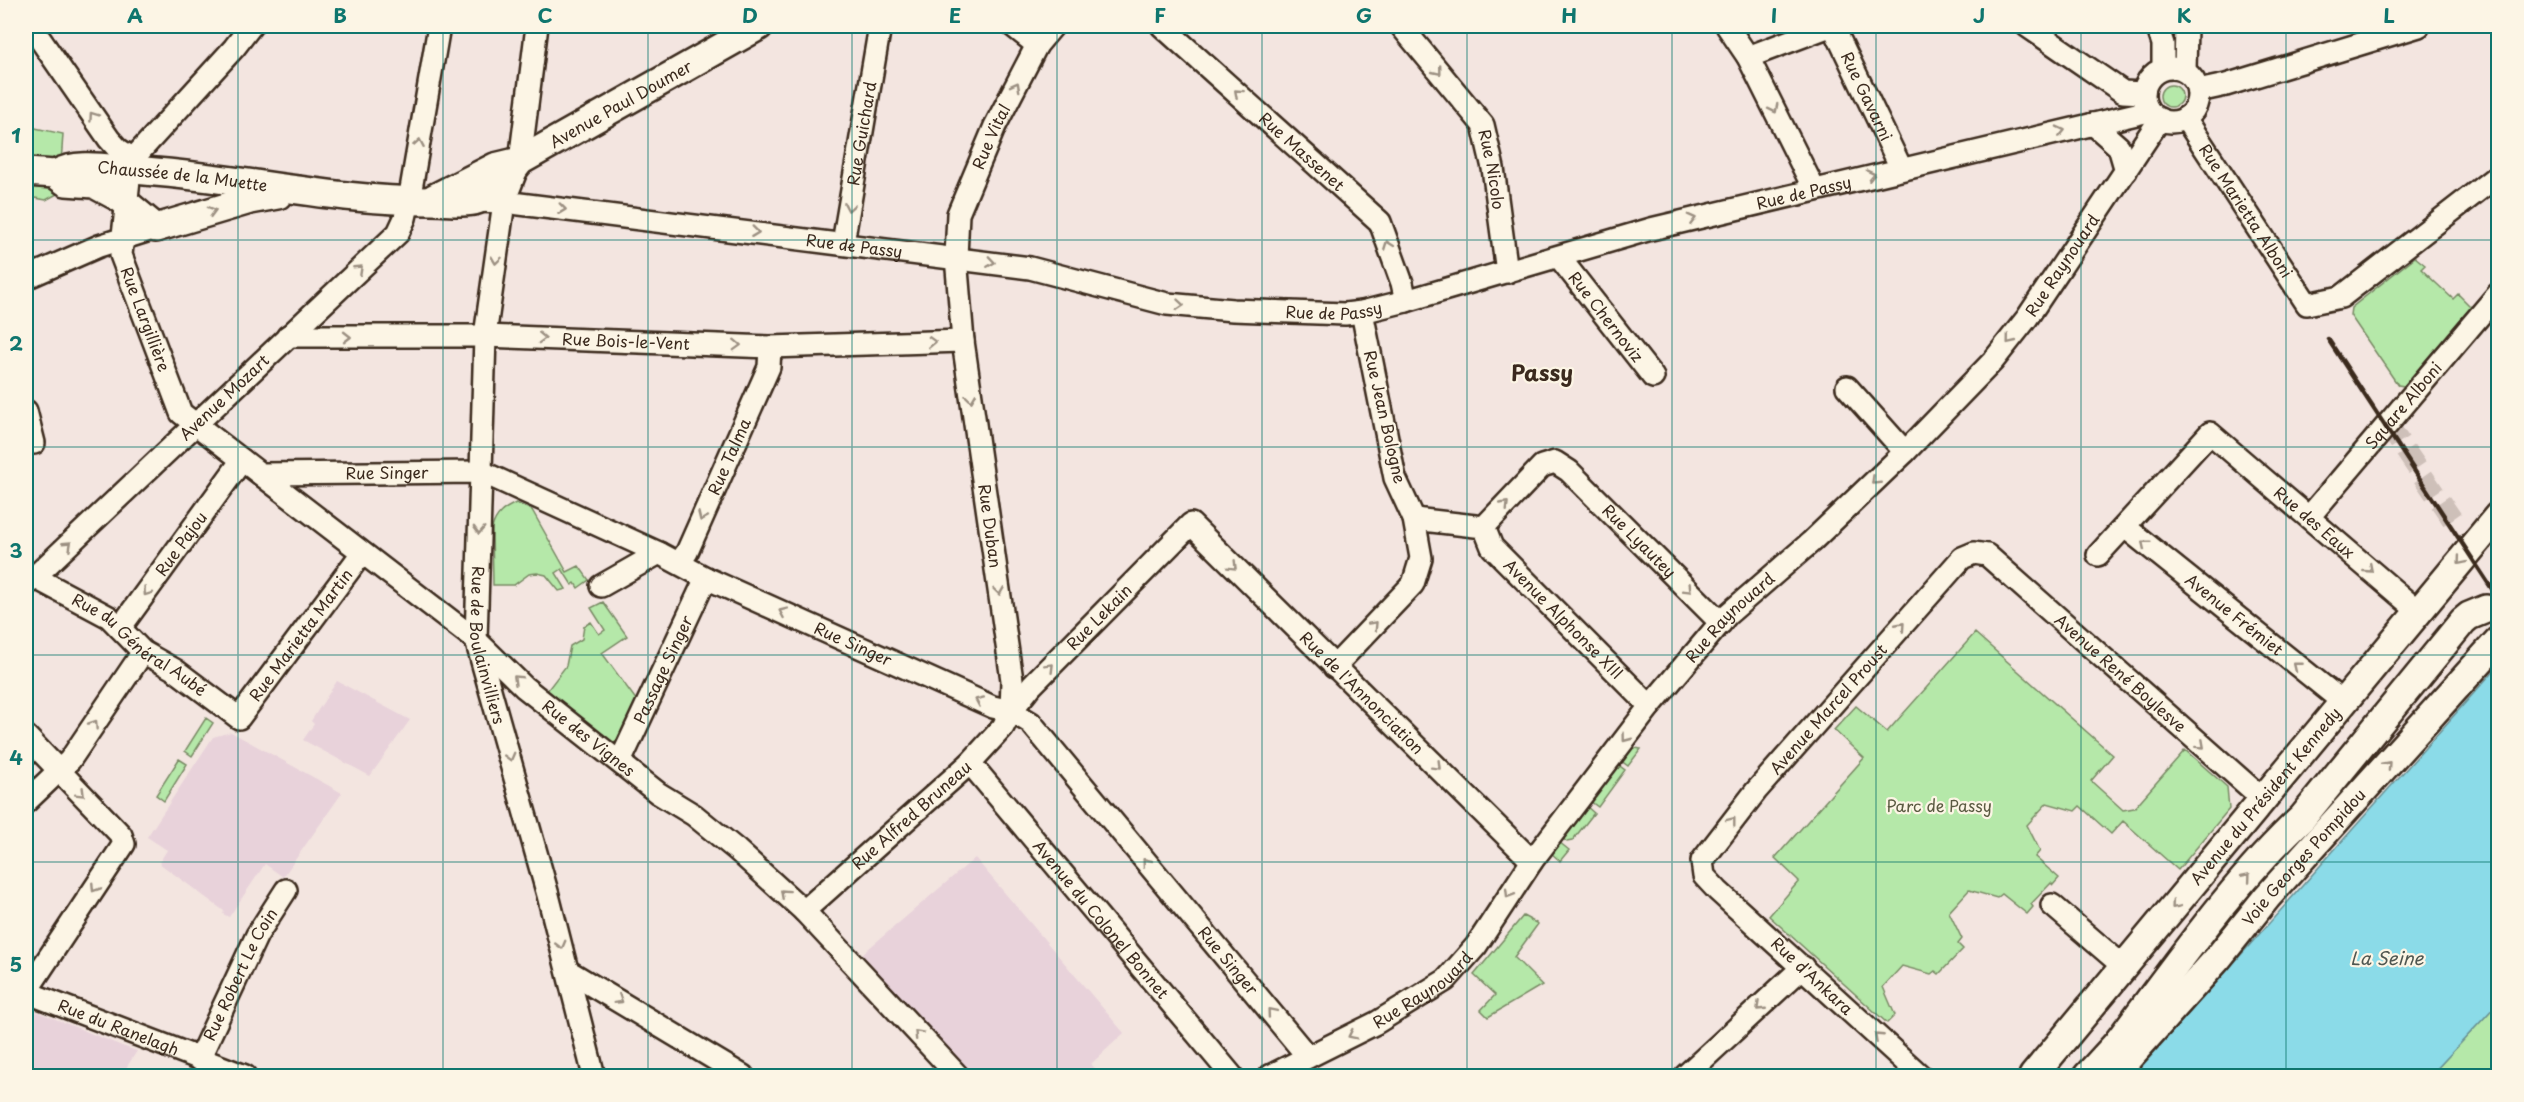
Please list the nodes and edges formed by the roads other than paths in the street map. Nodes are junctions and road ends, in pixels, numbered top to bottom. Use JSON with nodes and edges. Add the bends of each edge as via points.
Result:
{"nodes":[{"id":1,"x":251,"y":26,"type":"edge"},
{"id":2,"x":439,"y":26,"type":"edge"},
{"id":3,"x":537,"y":26,"type":"edge"},
{"id":4,"x":759,"y":26,"type":"edge"},
{"id":5,"x":880,"y":26,"type":"edge"},
{"id":6,"x":1013,"y":26,"type":"edge"},
{"id":7,"x":1053,"y":26,"type":"edge"},
{"id":8,"x":1162,"y":26,"type":"edge"},
{"id":9,"x":1401,"y":26,"type":"edge"},
{"id":10,"x":1727,"y":26,"type":"edge"},
{"id":11,"x":1832,"y":26,"type":"edge"},
{"id":12,"x":2027,"y":26,"type":"edge"},
{"id":13,"x":2177,"y":26,"type":"edge"},
{"id":14,"x":2186,"y":26,"type":"edge"},
{"id":15,"x":2419,"y":26,"type":"edge"},
{"id":16,"x":36,"y":28,"type":"edge"},
{"id":17,"x":2160,"y":35,"type":"edge"},
{"id":18,"x":1037,"y":45,"type":"junction"},
{"id":19,"x":1748,"y":57,"type":"junction"},
{"id":20,"x":2163,"y":68,"type":"junction"},
{"id":21,"x":2185,"y":71,"type":"junction"},
{"id":22,"x":2198,"y":91,"type":"junction"},
{"id":23,"x":2122,"y":92,"type":"junction"},
{"id":24,"x":2151,"y":108,"type":"junction"},
{"id":25,"x":2122,"y":117,"type":"junction"},
{"id":26,"x":2185,"y":118,"type":"junction"},
{"id":27,"x":2093,"y":124,"type":"junction"},
{"id":28,"x":520,"y":160,"type":"junction"},
{"id":29,"x":131,"y":164,"type":"junction"},
{"id":30,"x":1901,"y":168,"type":"junction"},
{"id":31,"x":2126,"y":171,"type":"junction"},
{"id":32,"x":26,"y":172,"type":"edge"},
{"id":33,"x":55,"y":174,"type":"junction"},
{"id":34,"x":2499,"y":184,"type":"edge"},
{"id":35,"x":1814,"y":189,"type":"junction"},
{"id":36,"x":310,"y":193,"type":"junction"},
{"id":37,"x":418,"y":201,"type":"junction"},
{"id":38,"x":476,"y":201,"type":"junction"},
{"id":39,"x":504,"y":202,"type":"junction"},
{"id":40,"x":125,"y":203,"type":"junction"},
{"id":41,"x":156,"y":228,"type":"junction"},
{"id":42,"x":121,"y":238,"type":"junction"},
{"id":43,"x":843,"y":243,"type":"junction"},
{"id":44,"x":956,"y":257,"type":"junction"},
{"id":45,"x":1559,"y":257,"type":"junction"},
{"id":46,"x":1506,"y":272,"type":"junction"},
{"id":47,"x":26,"y":278,"type":"edge"},
{"id":48,"x":2499,"y":294,"type":"edge"},
{"id":49,"x":1406,"y":301,"type":"junction"},
{"id":50,"x":1362,"y":312,"type":"junction"},
{"id":51,"x":288,"y":336,"type":"junction"},
{"id":52,"x":485,"y":336,"type":"junction"},
{"id":53,"x":963,"y":341,"type":"junction"},
{"id":54,"x":770,"y":347,"type":"junction"},
{"id":55,"x":1653,"y":377,"type":"dead end"},
{"id":56,"x":1847,"y":387,"type":"dead end"},
{"id":57,"x":26,"y":411,"type":"edge"},
{"id":58,"x":195,"y":425,"type":"junction"},
{"id":59,"x":34,"y":443,"type":"dead end"},
{"id":60,"x":1905,"y":452,"type":"junction"},
{"id":61,"x":242,"y":460,"type":"junction"},
{"id":62,"x":482,"y":472,"type":"junction"},
{"id":63,"x":261,"y":474,"type":"junction"},
{"id":64,"x":2499,"y":516,"type":"edge"},
{"id":65,"x":2309,"y":517,"type":"junction"},
{"id":66,"x":1414,"y":519,"type":"junction"},
{"id":67,"x":1191,"y":524,"type":"joint"},
{"id":68,"x":1484,"y":527,"type":"junction"},
{"id":69,"x":2125,"y":527,"type":"junction"},
{"id":70,"x":659,"y":553,"type":"junction"},
{"id":71,"x":1974,"y":553,"type":"joint"},
{"id":72,"x":362,"y":554,"type":"junction"},
{"id":73,"x":2098,"y":555,"type":"dead end"},
{"id":74,"x":679,"y":563,"type":"junction"},
{"id":75,"x":706,"y":578,"type":"junction"},
{"id":76,"x":30,"y":581,"type":"edge"},
{"id":77,"x":601,"y":586,"type":"dead end"},
{"id":78,"x":2419,"y":612,"type":"junction"},
{"id":79,"x":2496,"y":618,"type":"edge"},
{"id":80,"x":1721,"y":622,"type":"junction"},
{"id":81,"x":120,"y":628,"type":"junction"},
{"id":82,"x":476,"y":640,"type":"junction"},
{"id":83,"x":143,"y":652,"type":"junction"},
{"id":84,"x":1334,"y":667,"type":"junction"},
{"id":85,"x":2343,"y":702,"type":"junction"},
{"id":86,"x":1650,"y":706,"type":"junction"},
{"id":87,"x":1011,"y":711,"type":"junction"},
{"id":88,"x":239,"y":718,"type":"joint"},
{"id":89,"x":26,"y":736,"type":"edge"},
{"id":90,"x":620,"y":762,"type":"junction"},
{"id":91,"x":970,"y":763,"type":"junction"},
{"id":92,"x":58,"y":771,"type":"junction"},
{"id":93,"x":2317,"y":799,"type":"junction"},
{"id":94,"x":2264,"y":800,"type":"junction"},
{"id":95,"x":26,"y":802,"type":"edge"},
{"id":96,"x":1532,"y":861,"type":"junction"},
{"id":97,"x":1704,"y":876,"type":"joint"},
{"id":98,"x":286,"y":890,"type":"dead end"},
{"id":99,"x":2267,"y":897,"type":"junction"},
{"id":100,"x":2052,"y":905,"type":"dead end"},
{"id":101,"x":804,"y":911,"type":"junction"},
{"id":102,"x":2124,"y":967,"type":"junction"},
{"id":103,"x":1803,"y":968,"type":"junction"},
{"id":104,"x":568,"y":971,"type":"junction"},
{"id":105,"x":26,"y":992,"type":"edge"},
{"id":106,"x":2118,"y":1042,"type":"junction"},
{"id":107,"x":1308,"y":1057,"type":"junction"},
{"id":108,"x":199,"y":1059,"type":"junction"},
{"id":109,"x":245,"y":1077,"type":"edge"},
{"id":110,"x":594,"y":1077,"type":"edge"},
{"id":111,"x":743,"y":1077,"type":"edge"},
{"id":112,"x":958,"y":1077,"type":"edge"},
{"id":113,"x":1232,"y":1077,"type":"edge"},
{"id":114,"x":1270,"y":1077,"type":"edge"},
{"id":115,"x":1685,"y":1077,"type":"edge"},
{"id":116,"x":1921,"y":1077,"type":"edge"},
{"id":117,"x":2033,"y":1077,"type":"edge"},
{"id":118,"x":2087,"y":1077,"type":"edge"},
{"id":119,"x":2112,"y":1077,"type":"edge"}],
"edges":[{"from":1,"to":29,"type":"street"},
{"from":37,"to":2,"type":"street","name":"Avenue Mozart","one_way":true},
{"from":3,"to":28,"type":"street"},
{"from":4,"to":28,"type":"main road","name":"Avenue Paul Doumer"},
{"from":5,"to":43,"type":"street","name":"Rue Guichard","one_way":true},
{"from":6,"to":18,"type":"street"},
{"from":7,"to":18,"type":"street","name":"Rue Vital"},
{"from":49,"to":8,"type":"street","name":"Rue Massenet","one_way":true,"via":[[1380,222]]},
{"from":9,"to":46,"type":"street","name":"Rue Nicolo","one_way":true,"via":[[1483,125],[1493,168]]},
{"from":10,"to":19,"type":"street"},
{"from":11,"to":19,"type":"street"},
{"from":11,"to":30,"type":"street","name":"Rue Gavarni"},
{"from":12,"to":23,"type":"street"},
{"from":13,"to":17,"type":"street"},
{"from":14,"to":21,"type":"street"},
{"from":15,"to":22,"type":"street"},
{"from":29,"to":16,"type":"street","one_way":true,"via":[[109,139]]},
{"from":17,"to":20,"type":"street"},
{"from":44,"to":18,"type":"street","name":"Rue Vital","one_way":true,"via":[[958,214],[995,126]]},
{"from":19,"to":35,"type":"street","one_way":true},
{"from":20,"to":21,"type":"street"},
{"from":20,"to":24,"type":"street","via":[[2149,79]]},
{"from":21,"to":22,"type":"street"},
{"from":22,"to":26,"type":"street","via":[[2195,106]]},
{"from":23,"to":24,"type":"street"},
{"from":23,"to":25,"type":"street"},
{"from":24,"to":25,"type":"street","name":"Rue de Passy"},
{"from":24,"to":26,"type":"street","via":[[2173,122]]},
{"from":24,"to":31,"type":"street","name":"Rue Raynouard"},
{"from":25,"to":27,"type":"street","name":"Rue de Passy"},
{"from":26,"to":34,"type":"street","name":"Rue Marietta Alboni","via":[[2307,304],[2341,297],[2493,179]]},
{"from":30,"to":27,"type":"street","name":"Rue de Passy","one_way":true},
{"from":27,"to":31,"type":"street","via":[[2119,147]]},
{"from":28,"to":37,"type":"main road"},
{"from":28,"to":38,"type":"main road","via":[[501,186]]},
{"from":28,"to":39,"type":"street"},
{"from":29,"to":33,"type":"main road","name":"Chaussée de la Muette","via":[[67,168]]},
{"from":29,"to":36,"type":"main road","name":"Chaussée de la Muette"},
{"from":29,"to":40,"type":"street","name":"Rue Largillière"},
{"from":35,"to":30,"type":"street","name":"Rue de Passy","one_way":true},
{"from":31,"to":60,"type":"street","name":"Rue Raynouard","one_way":true,"via":[[2027,318],[1993,361]]},
{"from":32,"to":33,"type":"main road","name":"Chaussée de la Muette"},
{"from":33,"to":40,"type":"main road","name":"Chaussée de la Muette","via":[[66,182],[94,184]]},
{"from":45,"to":35,"type":"street","name":"Rue de Passy","one_way":true,"via":[[1651,229]]},
{"from":36,"to":37,"type":"main road","name":"Chaussée de la Muette"},
{"from":41,"to":36,"type":"main road","name":"Chaussée de la Muette","one_way":true,"via":[[261,197]]},
{"from":37,"to":38,"type":"main road","name":"Chaussée de la Muette"},
{"from":51,"to":37,"type":"street","name":"Avenue Mozart","one_way":true,"via":[[398,233]]},
{"from":38,"to":39,"type":"street","name":"Chaussée de la Muette"},
{"from":39,"to":43,"type":"street","name":"Rue de Passy","one_way":true},
{"from":39,"to":52,"type":"street","name":"Rue de Boulainvilliers","one_way":true},
{"from":40,"to":41,"type":"main road","name":"Chaussée de la Muette"},
{"from":40,"to":42,"type":"street","name":"Rue Largillière"},
{"from":41,"to":42,"type":"street","name":"Chaussée de la Muette"},
{"from":42,"to":47,"type":"street","name":"Chaussée de la Muette"},
{"from":42,"to":58,"type":"street","name":"Rue Largillière","via":[[121,255],[181,413]]},
{"from":43,"to":44,"type":"street","name":"Rue de Passy"},
{"from":44,"to":50,"type":"street","name":"Rue de Passy","one_way":true,"via":[[1030,268],[1167,304],[1233,310]]},
{"from":44,"to":53,"type":"street","name":"Rue Vital"},
{"from":45,"to":46,"type":"street","name":"Rue de Passy"},
{"from":45,"to":55,"type":"street","name":"Rue Chernoviz"},
{"from":46,"to":49,"type":"street","name":"Rue de Passy"},
{"from":48,"to":65,"type":"street","name":"Square Alboni"},
{"from":49,"to":50,"type":"street","name":"Rue de Passy"},
{"from":50,"to":66,"type":"street","name":"Rue Jean Bologne","via":[[1395,478]]},
{"from":51,"to":52,"type":"street","name":"Rue Bois-le-Vent","one_way":true},
{"from":51,"to":58,"type":"street","name":"Avenue Mozart"},
{"from":52,"to":54,"type":"street","name":"Rue Bois-le-Vent","one_way":true},
{"from":52,"to":62,"type":"street","name":"Rue de Boulainvilliers"},
{"from":54,"to":53,"type":"street","name":"Rue Bois-le-Vent","one_way":true},
{"from":53,"to":87,"type":"street","name":"Rue Duban","one_way":true,"via":[[1012,680]]},
{"from":54,"to":74,"type":"street","name":"Rue Talma","one_way":true,"via":[[769,367]]},
{"from":56,"to":60,"type":"street"},
{"from":57,"to":59,"type":"street"},
{"from":58,"to":61,"type":"street","name":"Rue des Vignes"},
{"from":76,"to":58,"type":"street","name":"Avenue Mozart","one_way":true},
{"from":60,"to":80,"type":"street","name":"Rue Raynouard","one_way":true},
{"from":61,"to":63,"type":"street","name":"Rue des Vignes"},
{"from":61,"to":81,"type":"street","name":"Rue Pajou","one_way":true},
{"from":62,"to":63,"type":"street","name":"Rue Singer"},
{"from":62,"to":70,"type":"street","name":"Rue Singer"},
{"from":62,"to":82,"type":"street","name":"Rue de Boulainvilliers","one_way":true},
{"from":63,"to":72,"type":"street","name":"Rue des Vignes"},
{"from":64,"to":78,"type":"main road","name":"Avenue du Président Kennedy","one_way":true},
{"from":65,"to":69,"type":"street","name":"Rue des Eaux","via":[[2210,433]]},
{"from":65,"to":78,"type":"street","name":"Rue des Eaux","one_way":true},
{"from":66,"to":68,"type":"street"},
{"from":84,"to":66,"type":"street","name":"Rue Jean Bologne","one_way":true,"via":[[1413,584],[1421,558]]},
{"from":67,"to":84,"type":"street","name":"Rue de l'Annonciation","one_way":true},
{"from":87,"to":67,"type":"street","name":"Rue Lekain","one_way":true},
{"from":68,"to":80,"type":"street","name":"Rue Lyautey","one_way":true,"via":[[1542,466],[1555,462],[1569,471]]},
{"from":68,"to":86,"type":"street","name":"Avenue Alphonse XIII","via":[[1492,547]]},
{"from":69,"to":73,"type":"street"},
{"from":85,"to":69,"type":"street","name":"Avenue Frémiet","one_way":true},
{"from":70,"to":74,"type":"street","name":"Rue Singer"},
{"from":70,"to":77,"type":"street"},
{"from":71,"to":94,"type":"street","name":"Avenue René Boylesve","one_way":true,"via":[[1987,555]]},
{"from":97,"to":71,"type":"street","name":"Avenue Marcel Proust","one_way":true,"via":[[1702,861],[1756,790],[1962,558]]},
{"from":72,"to":82,"type":"street","name":"Rue des Vignes"},
{"from":72,"to":88,"type":"street","name":"Rue Marietta Martin"},
{"from":74,"to":75,"type":"street","name":"Rue Singer"},
{"from":87,"to":75,"type":"street","name":"Rue Singer","one_way":true,"via":[[993,707]]},
{"from":75,"to":90,"type":"street","name":"Passage Singer"},
{"from":76,"to":81,"type":"street","name":"Rue du Général Aubé","via":[[109,617]]},
{"from":78,"to":85,"type":"main road","name":"Avenue du Président Kennedy"},
{"from":79,"to":93,"type":"main road","via":[[2469,616],[2463,621]]},
{"from":99,"to":79,"type":"main road","name":"Voie Georges Pompidou","one_way":true},
{"from":80,"to":86,"type":"street","name":"Rue Raynouard"},
{"from":81,"to":83,"type":"street","name":"Rue du Général Aubé"},
{"from":90,"to":82,"type":"street","name":"Rue des Vignes","one_way":true,"via":[[524,687]]},
{"from":82,"to":104,"type":"street","name":"Rue de Boulainvilliers","one_way":true},
{"from":83,"to":88,"type":"street","name":"Rue du Général Aubé","via":[[175,670]]},
{"from":92,"to":83,"type":"street","one_way":true,"via":[[70,760]]},
{"from":84,"to":96,"type":"street","name":"Rue de l'Annonciation","one_way":true},
{"from":85,"to":94,"type":"main road","name":"Avenue du Président Kennedy"},
{"from":86,"to":96,"type":"street","name":"Rue Raynouard","one_way":true},
{"from":87,"to":91,"type":"street","name":"Rue Alfred Bruneau","via":[[1003,727]]},
{"from":107,"to":87,"type":"street","name":"Rue Singer","one_way":true,"via":[[1031,723]]},
{"from":89,"to":92,"type":"street"},
{"from":101,"to":90,"type":"street","name":"Rue des Vignes","one_way":true,"via":[[694,815],[658,793]]},
{"from":91,"to":101,"type":"street","name":"Rue Alfred Bruneau"},
{"from":91,"to":113,"type":"street","name":"Avenue du Colonel Bonnet"},
{"from":92,"to":95,"type":"street"},
{"from":92,"to":105,"type":"street","one_way":true,"via":[[123,838],[124,844]]},
{"from":93,"to":94,"type":"main road","via":[[2295,808],[2275,806]]},
{"from":106,"to":93,"type":"main road","one_way":true,"via":[[2208,925]]},
{"from":94,"to":102,"type":"main road","name":"Avenue du Président Kennedy","one_way":true},
{"from":96,"to":107,"type":"street","name":"Rue Raynouard","one_way":true,"via":[[1476,946],[1446,980],[1376,1023]]},
{"from":97,"to":103,"type":"street","name":"Rue d'Ankara"},
{"from":98,"to":108,"type":"street","name":"Rue Robert Le Coin","via":[[257,935]]},
{"from":99,"to":106,"type":"main road"},
{"from":99,"to":119,"type":"main road","name":"Voie Georges Pompidou"},
{"from":100,"to":102,"type":"street"},
{"from":112,"to":101,"type":"street","name":"Rue des Vignes","one_way":true},
{"from":102,"to":117,"type":"main road","name":"Avenue du Président Kennedy"},
{"from":103,"to":115,"type":"street","one_way":true},
{"from":116,"to":103,"type":"street","name":"Rue d'Ankara","one_way":true},
{"from":104,"to":110,"type":"street","name":"Rue de Boulainvilliers"},
{"from":104,"to":111,"type":"street","one_way":true},
{"from":105,"to":108,"type":"street","name":"Rue du Ranelagh"},
{"from":106,"to":118,"type":"main road"},
{"from":107,"to":114,"type":"street","name":"Rue Raynouard"},
{"from":108,"to":109,"type":"street","name":"Rue du Ranelagh"}]}
